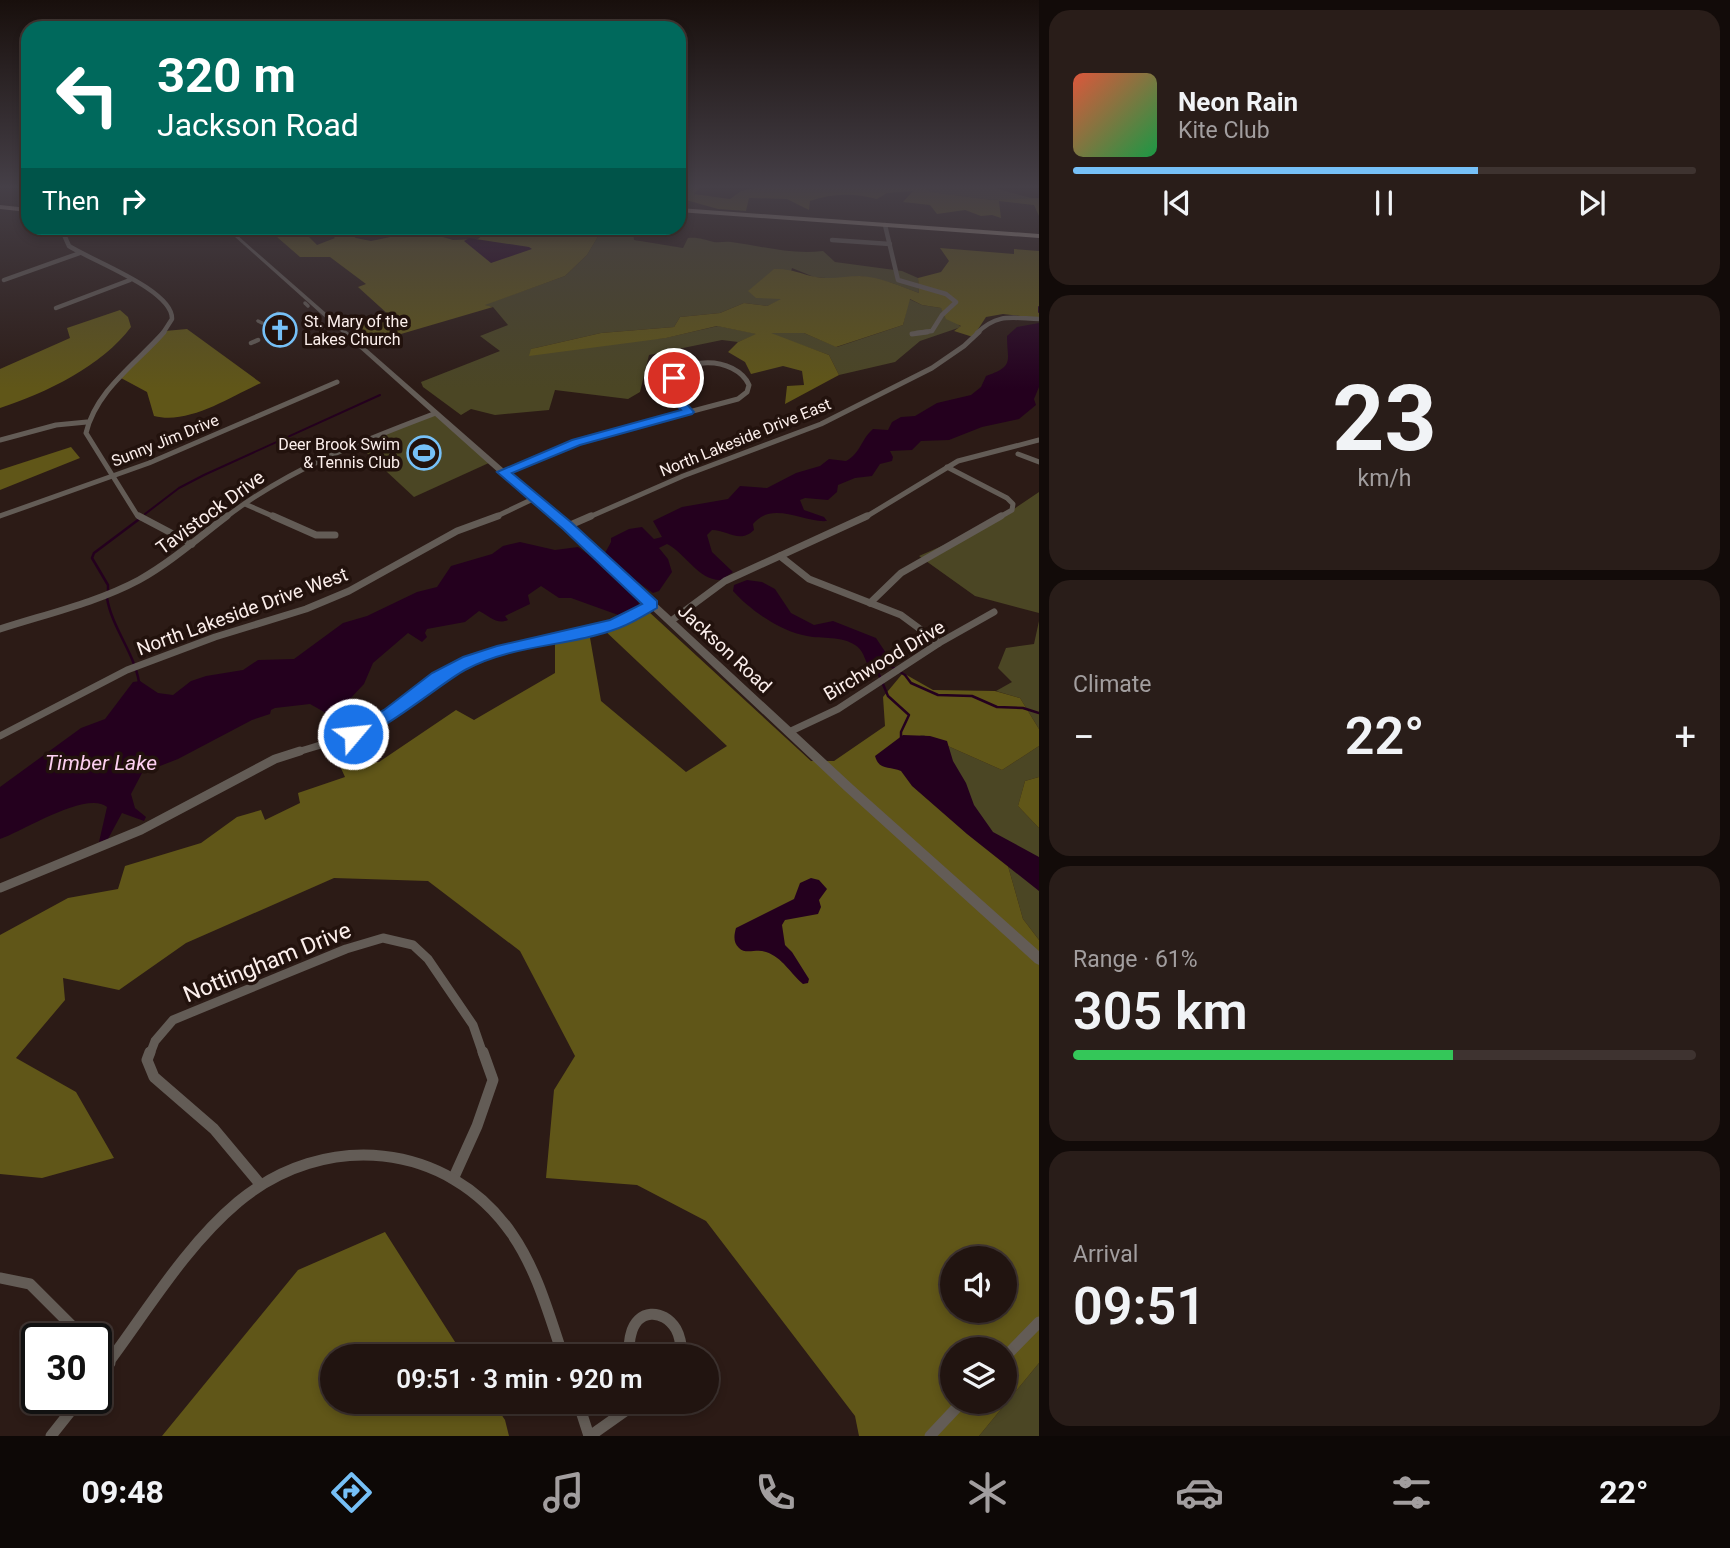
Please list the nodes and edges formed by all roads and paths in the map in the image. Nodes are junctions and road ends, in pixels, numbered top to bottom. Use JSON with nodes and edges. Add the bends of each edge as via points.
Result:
{"nodes":[{"id":1,"x":77,"y":255,"type":"edge"},
{"id":2,"x":82,"y":255,"type":"edge"},
{"id":3,"x":258,"y":255,"type":"edge"},
{"id":4,"x":892,"y":255,"type":"edge"},
{"id":5,"x":4,"y":281,"type":"dead end"},
{"id":6,"x":130,"y":281,"type":"junction"},
{"id":7,"x":56,"y":309,"type":"dead end"},
{"id":8,"x":1039,"y":319,"type":"edge"},
{"id":9,"x":912,"y":334,"type":"dead end"},
{"id":10,"x":258,"y":340,"type":"dead end"},
{"id":11,"x":251,"y":343,"type":"dead end"},
{"id":12,"x":337,"y":382,"type":"dead end"},
{"id":13,"x":688,"y":412,"type":"junction"},
{"id":14,"x":436,"y":413,"type":"junction"},
{"id":15,"x":87,"y":422,"type":"junction"},
{"id":16,"x":0,"y":440,"type":"edge"},
{"id":17,"x":1039,"y":440,"type":"edge"},
{"id":18,"x":1018,"y":454,"type":"dead end"},
{"id":19,"x":1039,"y":462,"type":"edge"},
{"id":20,"x":947,"y":467,"type":"junction"},
{"id":21,"x":503,"y":472,"type":"junction"},
{"id":22,"x":111,"y":477,"type":"junction"},
{"id":23,"x":533,"y":499,"type":"junction"},
{"id":24,"x":245,"y":504,"type":"junction"},
{"id":25,"x":0,"y":516,"type":"edge"},
{"id":26,"x":568,"y":526,"type":"junction"},
{"id":27,"x":335,"y":535,"type":"dead end"},
{"id":28,"x":192,"y":544,"type":"junction"},
{"id":29,"x":780,"y":556,"type":"junction"},
{"id":30,"x":870,"y":603,"type":"junction"},
{"id":31,"x":652,"y":605,"type":"junction"},
{"id":32,"x":994,"y":612,"type":"dead end"},
{"id":33,"x":671,"y":621,"type":"junction"},
{"id":34,"x":0,"y":629,"type":"edge"},
{"id":35,"x":939,"y":643,"type":"junction"},
{"id":36,"x":789,"y":732,"type":"junction"},
{"id":37,"x":0,"y":736,"type":"edge"},
{"id":38,"x":0,"y":888,"type":"edge"},
{"id":39,"x":1039,"y":959,"type":"edge"},
{"id":40,"x":454,"y":1177,"type":"junction"},
{"id":41,"x":260,"y":1184,"type":"junction"},
{"id":42,"x":0,"y":1278,"type":"edge"},
{"id":43,"x":1039,"y":1322,"type":"edge"},
{"id":44,"x":69,"y":1323,"type":"edge"},
{"id":45,"x":558,"y":1344,"type":"edge"},
{"id":46,"x":628,"y":1344,"type":"edge"},
{"id":47,"x":680,"y":1344,"type":"edge"},
{"id":48,"x":1017,"y":1345,"type":"edge"},
{"id":49,"x":112,"y":1360,"type":"edge"},
{"id":50,"x":68,"y":1414,"type":"edge"},
{"id":51,"x":582,"y":1414,"type":"edge"},
{"id":52,"x":620,"y":1414,"type":"edge"},
{"id":53,"x":951,"y":1414,"type":"edge"},
{"id":54,"x":51,"y":1436,"type":"edge"},
{"id":55,"x":589,"y":1436,"type":"edge"},
{"id":56,"x":930,"y":1436,"type":"edge"}],
"edges":[{"from":1,"to":5,"type":"street"},
{"from":2,"to":6,"type":"street"},
{"from":3,"to":14,"type":"street","name":"Jackson Road"},
{"from":4,"to":9,"type":"street","via":[[898,280],[946,294],[956,302],[932,331]]},
{"from":6,"to":7,"type":"street"},
{"from":6,"to":15,"type":"street","via":[[169,304],[171,322]]},
{"from":8,"to":26,"type":"street","name":"North Lakeside Drive East","via":[[990,321],[932,368],[821,424]]},
{"from":10,"to":11,"type":"street"},
{"from":12,"to":22,"type":"street","name":"Sunny Jim Drive"},
{"from":13,"to":13,"type":"street","via":[[738,398],[748,393],[750,384],[721,362],[704,361],[681,370],[672,390]]},
{"from":13,"to":21,"type":"street","via":[[576,442]]},
{"from":14,"to":21,"type":"street","name":"Jackson Road"},
{"from":14,"to":24,"type":"street","name":"Tavistock Drive","via":[[283,480]]},
{"from":15,"to":16,"type":"street"},
{"from":15,"to":22,"type":"street","via":[[87,438]]},
{"from":17,"to":20,"type":"street","via":[[977,454]]},
{"from":18,"to":19,"type":"street"},
{"from":20,"to":29,"type":"street","via":[[863,519]]},
{"from":20,"to":30,"type":"street","via":[[1007,498],[1012,510],[901,573]]},
{"from":21,"to":23,"type":"street","name":"Jackson Road"},
{"from":22,"to":25,"type":"street","name":"Sunny Jim Drive"},
{"from":22,"to":28,"type":"street","via":[[137,515]]},
{"from":23,"to":26,"type":"street","name":"Jackson Road"},
{"from":23,"to":37,"type":"street","name":"North Lakeside Drive West","via":[[457,531],[349,591],[137,666]]},
{"from":24,"to":27,"type":"street","via":[[316,535]]},
{"from":24,"to":28,"type":"street","name":"Tavistock Drive"},
{"from":26,"to":31,"type":"street","name":"Jackson Road"},
{"from":28,"to":34,"type":"street","name":"Tavistock Drive","via":[[126,586]]},
{"from":29,"to":30,"type":"street","via":[[808,579]]},
{"from":29,"to":33,"type":"street","via":[[729,579]]},
{"from":30,"to":35,"type":"street","via":[[901,615]]},
{"from":31,"to":33,"type":"street","name":"Jackson Road"},
{"from":31,"to":38,"type":"street","via":[[614,624],[468,661],[368,727],[275,759],[141,830]]},
{"from":32,"to":35,"type":"street","name":"Birchwood Drive"},
{"from":33,"to":36,"type":"street","name":"Jackson Road"},
{"from":35,"to":36,"type":"street","name":"Birchwood Drive","via":[[838,709]]},
{"from":36,"to":39,"type":"street","name":"Jackson Road"},
{"from":40,"to":41,"type":"street","via":[[408,1158],[367,1153],[316,1161]]},
{"from":40,"to":41,"type":"street","name":"Nottingham Drive","via":[[492,1080],[473,1025],[428,959],[413,945],[383,938],[173,1020],[155,1041],[148,1060],[154,1077],[214,1129]]},
{"from":40,"to":45,"type":"street","via":[[488,1204],[517,1241],[543,1296]]},
{"from":41,"to":49,"type":"street","via":[[210,1231]]},
{"from":42,"to":44,"type":"street","via":[[30,1284]]},
{"from":43,"to":48,"type":"street"},
{"from":46,"to":47,"type":"street","via":[[632,1325],[649,1312],[669,1321]]},
{"from":50,"to":54,"type":"street"},
{"from":51,"to":55,"type":"street"},
{"from":52,"to":55,"type":"street"},
{"from":53,"to":56,"type":"street"}]}
